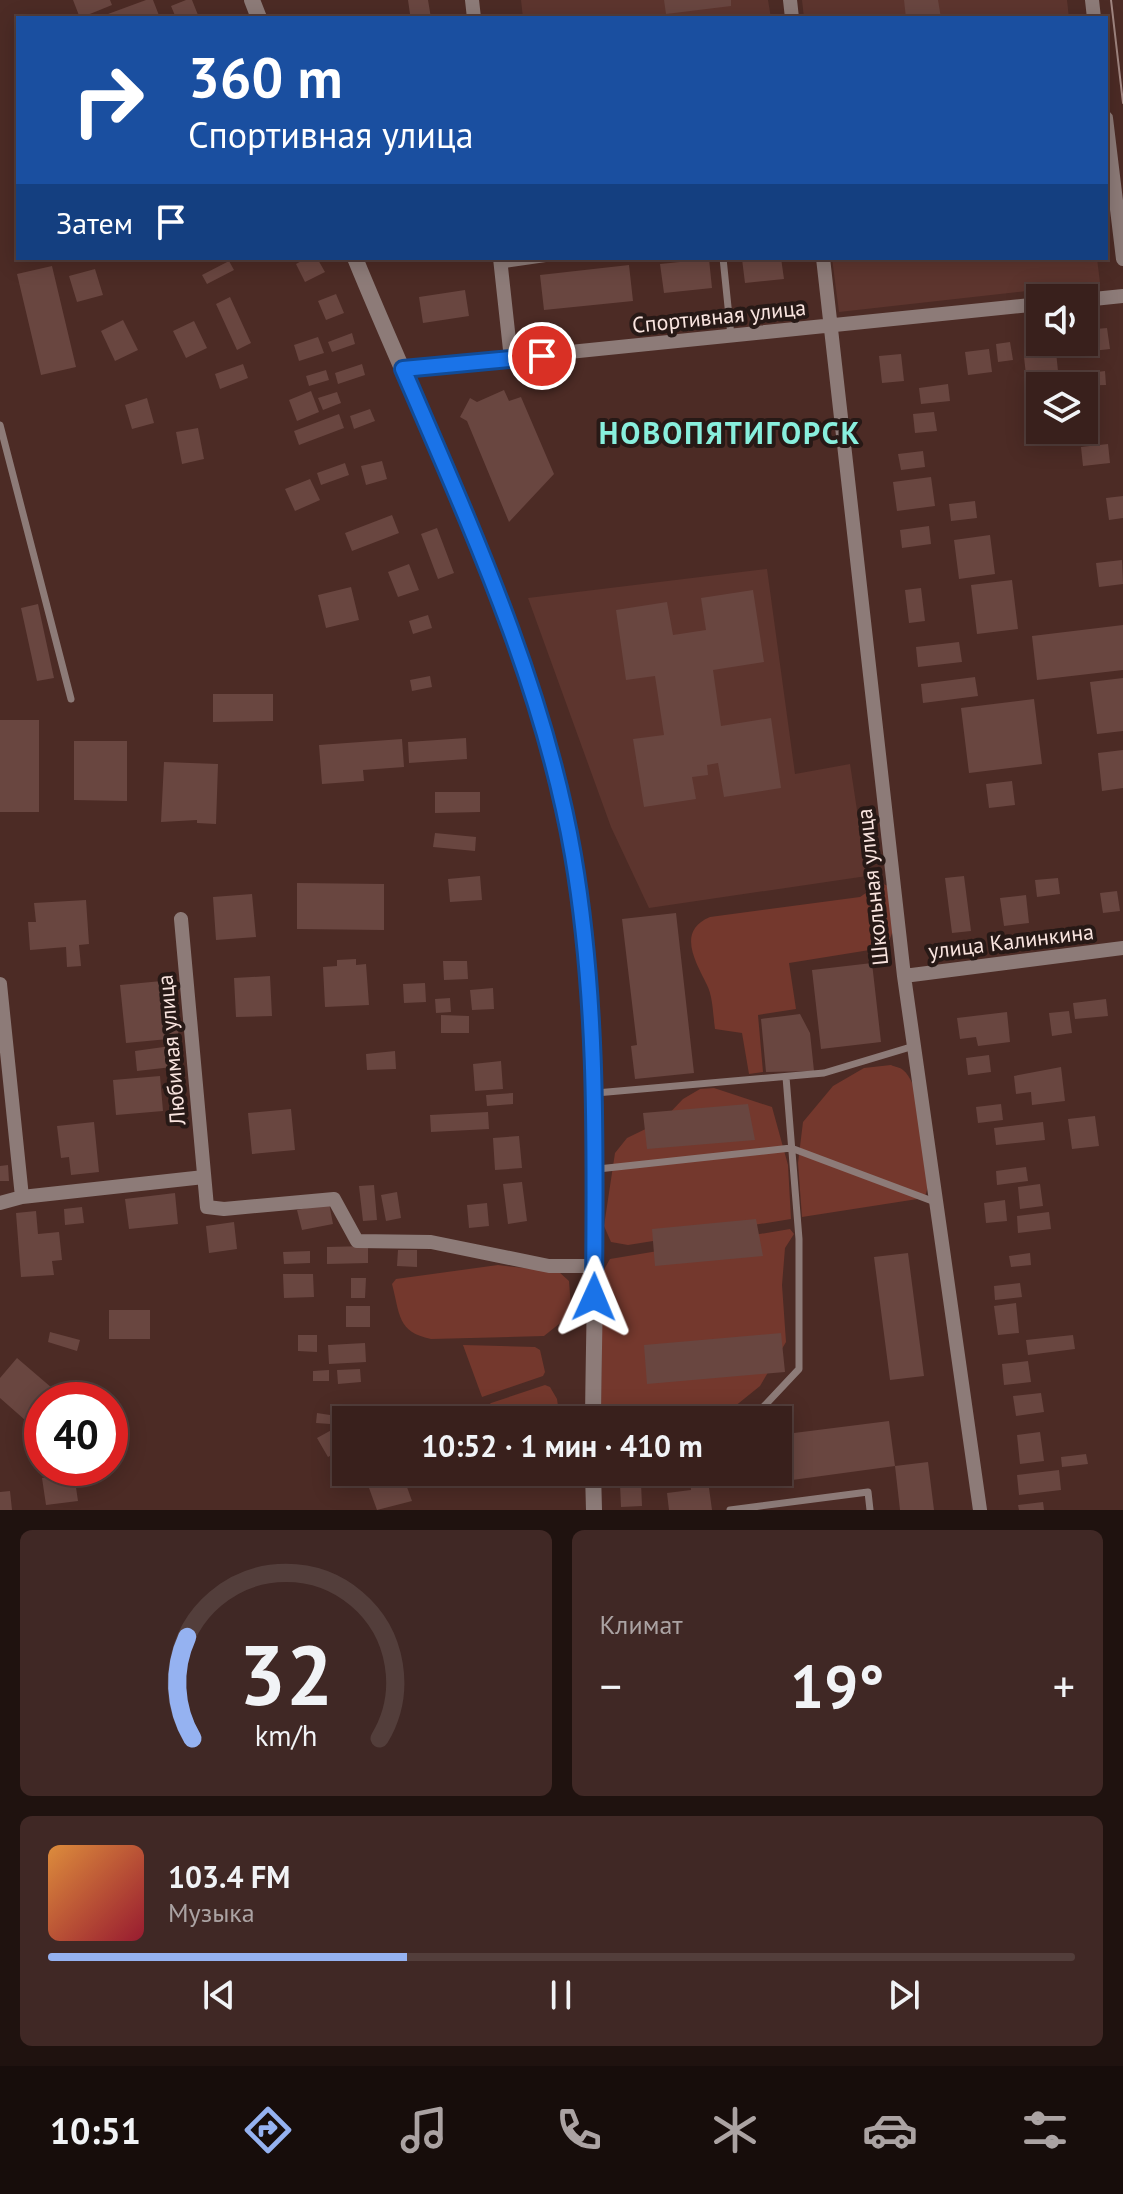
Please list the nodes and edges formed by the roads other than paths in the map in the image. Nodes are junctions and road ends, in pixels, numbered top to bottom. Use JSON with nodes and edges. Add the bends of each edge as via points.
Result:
{"nodes":[{"id":1,"x":1108,"y":135,"type":"edge"},
{"id":2,"x":1123,"y":259,"type":"edge"},
{"id":3,"x":356,"y":260,"type":"edge"},
{"id":4,"x":524,"y":260,"type":"edge"},
{"id":5,"x":723,"y":260,"type":"edge"},
{"id":6,"x":823,"y":260,"type":"edge"},
{"id":7,"x":500,"y":262,"type":"edge"},
{"id":8,"x":1123,"y":296,"type":"edge"},
{"id":9,"x":1098,"y":299,"type":"edge"},
{"id":10,"x":1026,"y":305,"type":"edge"},
{"id":11,"x":832,"y":326,"type":"junction"},
{"id":12,"x":731,"y":336,"type":"junction"},
{"id":13,"x":511,"y":359,"type":"junction"},
{"id":14,"x":403,"y":369,"type":"junction"},
{"id":15,"x":0,"y":425,"type":"edge"},
{"id":16,"x":71,"y":699,"type":"dead end"},
{"id":17,"x":181,"y":919,"type":"dead end"},
{"id":18,"x":1123,"y":948,"type":"edge"},
{"id":19,"x":904,"y":976,"type":"junction"},
{"id":20,"x":0,"y":984,"type":"edge"},
{"id":21,"x":914,"y":1046,"type":"junction"},
{"id":22,"x":786,"y":1077,"type":"junction"},
{"id":23,"x":594,"y":1093,"type":"junction"},
{"id":24,"x":791,"y":1148,"type":"junction"},
{"id":25,"x":596,"y":1170,"type":"junction"},
{"id":26,"x":204,"y":1177,"type":"junction"},
{"id":27,"x":22,"y":1197,"type":"junction"},
{"id":28,"x":936,"y":1202,"type":"junction"},
{"id":29,"x":0,"y":1203,"type":"edge"},
{"id":30,"x":594,"y":1266,"type":"junction"},
{"id":31,"x":593,"y":1406,"type":"edge"},
{"id":32,"x":764,"y":1406,"type":"edge"},
{"id":33,"x":593,"y":1486,"type":"edge"},
{"id":34,"x":594,"y":1510,"type":"edge"},
{"id":35,"x":730,"y":1510,"type":"edge"},
{"id":36,"x":870,"y":1510,"type":"edge"},
{"id":37,"x":980,"y":1510,"type":"edge"}],
"edges":[{"from":1,"to":2,"type":"street"},
{"from":3,"to":14,"type":"street"},
{"from":4,"to":7,"type":"lane"},
{"from":5,"to":12,"type":"lane"},
{"from":6,"to":11,"type":"street","name":"Школьная улица"},
{"from":7,"to":13,"type":"street"},
{"from":8,"to":9,"type":"street"},
{"from":10,"to":11,"type":"street","name":"Спортивная улица"},
{"from":11,"to":12,"type":"street","name":"Спортивная улица"},
{"from":11,"to":19,"type":"street","name":"Школьная улица"},
{"from":12,"to":13,"type":"street","name":"Спортивная улица"},
{"from":13,"to":14,"type":"street","name":"Спортивная улица"},
{"from":14,"to":23,"type":"street","via":[[544,729],[573,855]]},
{"from":15,"to":16,"type":"lane"},
{"from":17,"to":26,"type":"street","name":"Любимая улица"},
{"from":18,"to":19,"type":"street","name":"улица Калинкина"},
{"from":19,"to":21,"type":"street","name":"Школьная улица"},
{"from":20,"to":27,"type":"street"},
{"from":21,"to":22,"type":"lane","via":[[824,1073]]},
{"from":21,"to":28,"type":"street","name":"Школьная улица"},
{"from":22,"to":23,"type":"lane"},
{"from":22,"to":24,"type":"lane"},
{"from":23,"to":25,"type":"street"},
{"from":24,"to":25,"type":"lane"},
{"from":24,"to":28,"type":"lane"},
{"from":24,"to":32,"type":"lane","via":[[799,1239],[799,1369]]},
{"from":25,"to":30,"type":"street"},
{"from":26,"to":27,"type":"street"},
{"from":26,"to":30,"type":"street","name":"Любимая улица","via":[[207,1207],[334,1199],[357,1241],[431,1242],[549,1266]]},
{"from":27,"to":29,"type":"street"},
{"from":28,"to":37,"type":"street","name":"Школьная улица"},
{"from":30,"to":31,"type":"street"},
{"from":33,"to":34,"type":"street"},
{"from":35,"to":36,"type":"lane","via":[[868,1492]]}]}
